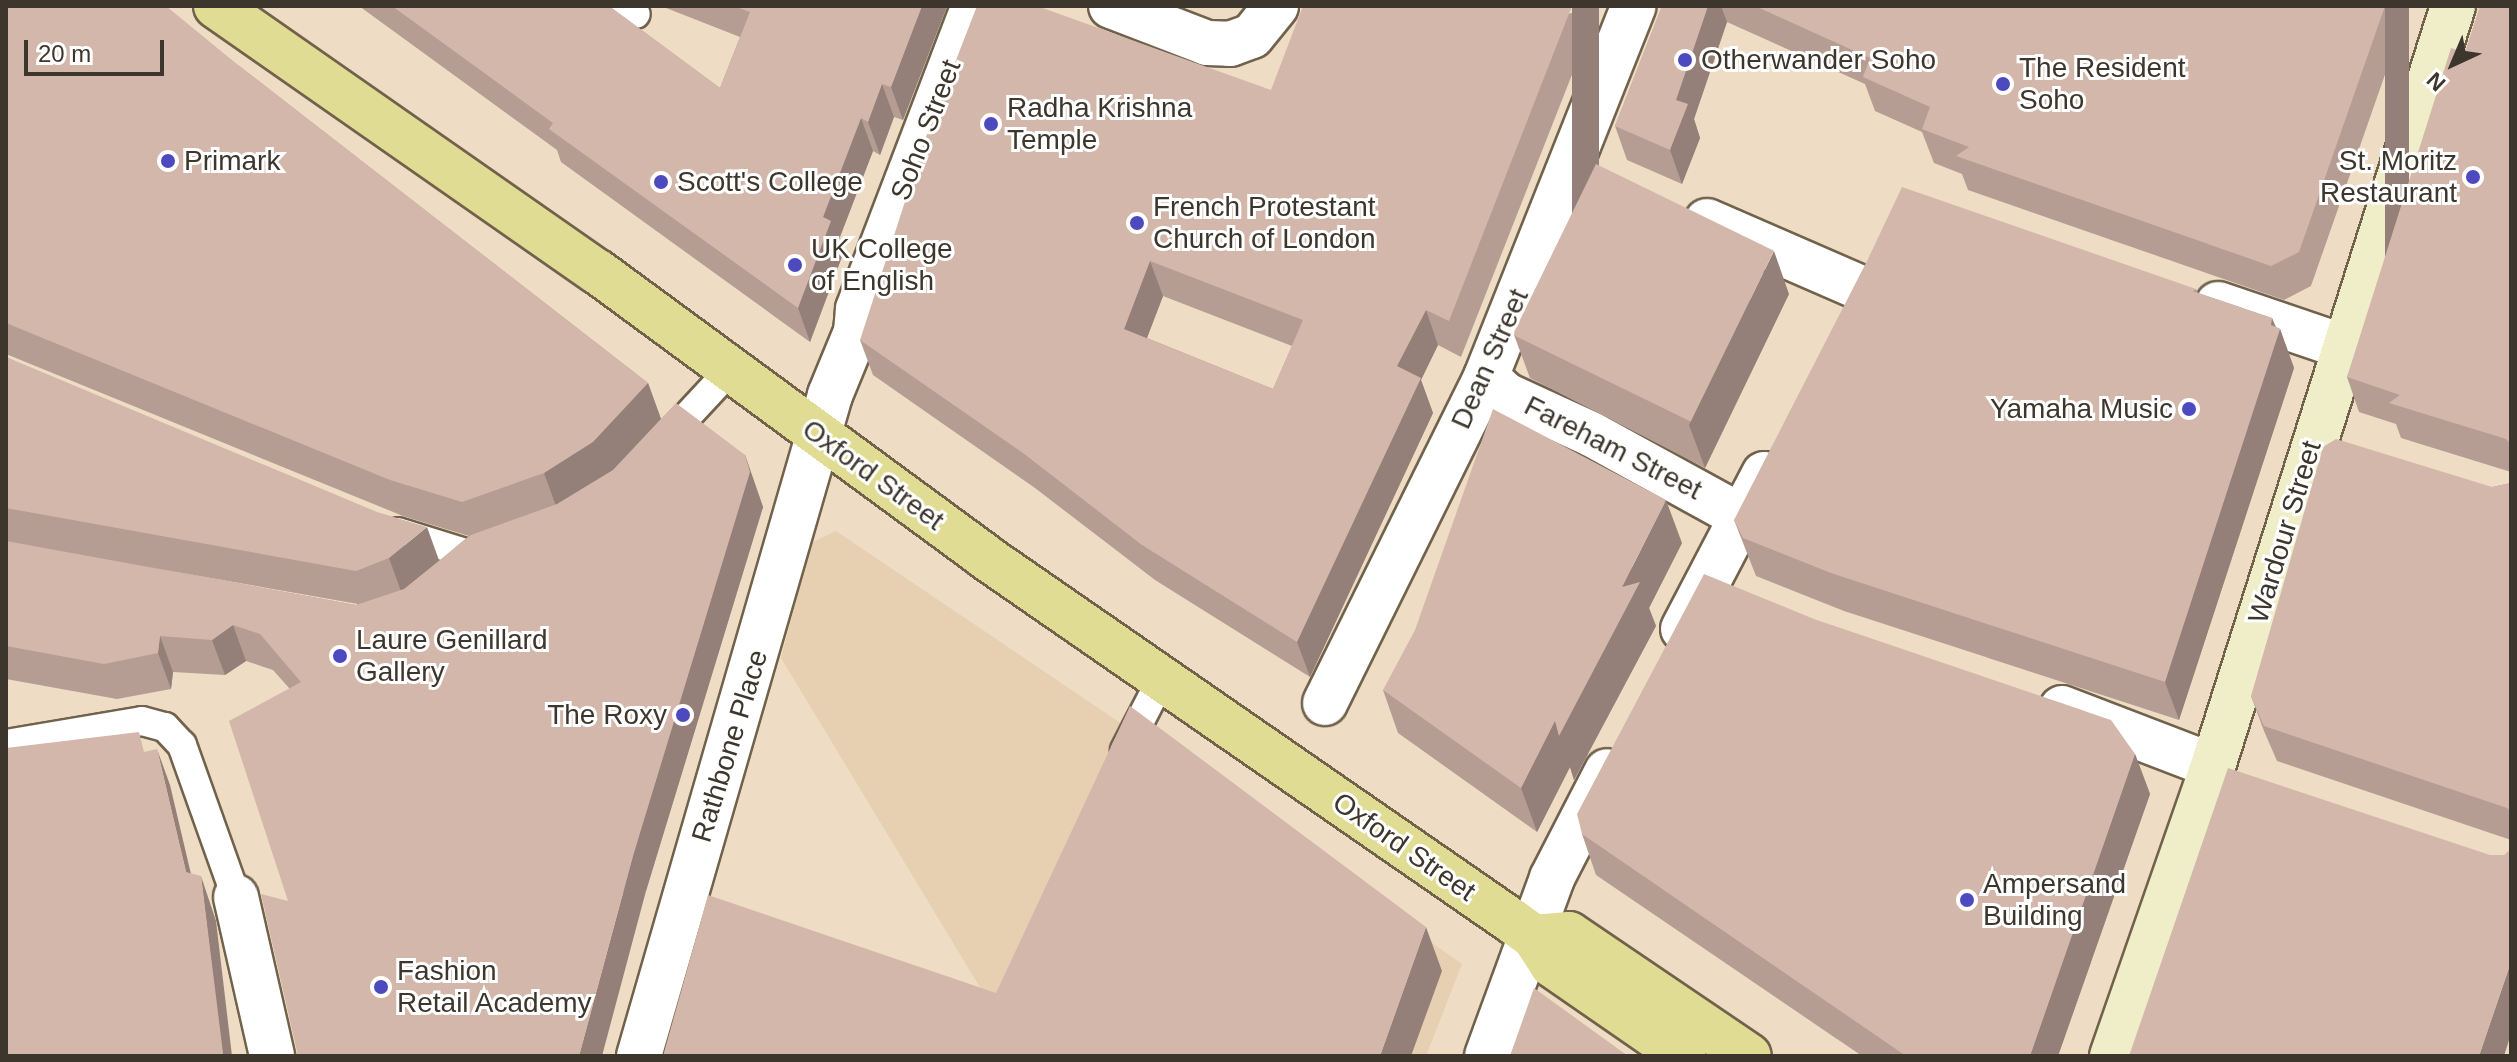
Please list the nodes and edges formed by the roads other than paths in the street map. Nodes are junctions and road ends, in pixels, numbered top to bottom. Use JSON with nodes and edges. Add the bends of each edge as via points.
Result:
{"nodes":[{"id":1,"x":216,"y":6,"type":"edge"},
{"id":2,"x":974,"y":6,"type":"edge"},
{"id":3,"x":1111,"y":6,"type":"edge"},
{"id":4,"x":1276,"y":6,"type":"edge"},
{"id":5,"x":1634,"y":6,"type":"edge"},
{"id":6,"x":2453,"y":6,"type":"edge"},
{"id":7,"x":1671,"y":206,"type":"edge"},
{"id":8,"x":2178,"y":290,"type":"edge"},
{"id":9,"x":1837,"y":329,"type":"edge"},
{"id":10,"x":2344,"y":347,"type":"junction"},
{"id":11,"x":730,"y":370,"type":"junction"},
{"id":12,"x":1486,"y":377,"type":"junction"},
{"id":13,"x":824,"y":416,"type":"junction"},
{"id":14,"x":2314,"y":437,"type":"junction"},
{"id":15,"x":1780,"y":443,"type":"edge"},
{"id":16,"x":2358,"y":451,"type":"edge"},
{"id":17,"x":646,"y":461,"type":"edge"},
{"id":18,"x":1742,"y":517,"type":"junction"},
{"id":19,"x":367,"y":520,"type":"edge"},
{"id":20,"x":519,"y":540,"type":"edge"},
{"id":21,"x":475,"y":556,"type":"junction"},
{"id":22,"x":447,"y":579,"type":"edge"},
{"id":23,"x":1663,"y":667,"type":"edge"},
{"id":24,"x":1161,"y":680,"type":"junction"},
{"id":25,"x":2025,"y":695,"type":"edge"},
{"id":26,"x":1325,"y":703,"type":"dead end"},
{"id":27,"x":1625,"y":737,"type":"edge"},
{"id":28,"x":6,"y":744,"type":"edge"},
{"id":29,"x":2233,"y":773,"type":"junction"},
{"id":30,"x":1110,"y":781,"type":"edge"},
{"id":31,"x":236,"y":897,"type":"joint"},
{"id":32,"x":1534,"y":937,"type":"junction"},
{"id":33,"x":272,"y":1056,"type":"edge"},
{"id":34,"x":639,"y":1056,"type":"edge"},
{"id":35,"x":1487,"y":1056,"type":"edge"},
{"id":36,"x":1684,"y":1056,"type":"edge"},
{"id":37,"x":1749,"y":1056,"type":"edge"},
{"id":38,"x":2112,"y":1056,"type":"edge"}],
"edges":[{"from":1,"to":11,"type":"main road","name":"Oxford Street"},
{"from":2,"to":13,"type":"street","name":"Soho Street","via":[[858,309],[856,332]]},
{"from":3,"to":4,"type":"street","via":[[1207,43],[1230,44],[1252,36]]},
{"from":5,"to":12,"type":"street","name":"Dean Street"},
{"from":6,"to":10,"type":"street","name":"Wardour Street"},
{"from":7,"to":9,"type":"street","via":[[1868,267]]},
{"from":8,"to":10,"type":"street"},
{"from":10,"to":14,"type":"street","name":"Wardour Street"},
{"from":11,"to":13,"type":"main road","name":"Oxford Street"},
{"from":11,"to":17,"type":"lane"},
{"from":12,"to":18,"type":"street","name":"Fareham Street","via":[[1506,395],[1591,434]]},
{"from":12,"to":26,"type":"street","name":"Dean Street"},
{"from":13,"to":24,"type":"main road","name":"Oxford Street"},
{"from":13,"to":34,"type":"street","name":"Rathbone Place"},
{"from":14,"to":16,"type":"street"},
{"from":14,"to":29,"type":"street","name":"Wardour Street"},
{"from":15,"to":18,"type":"street"},
{"from":18,"to":23,"type":"street","via":[[1726,590]]},
{"from":19,"to":21,"type":"lane"},
{"from":20,"to":21,"type":"lane"},
{"from":21,"to":22,"type":"lane"},
{"from":24,"to":30,"type":"lane"},
{"from":24,"to":32,"type":"main road","name":"Oxford Street"},
{"from":25,"to":29,"type":"street"},
{"from":27,"to":32,"type":"street","via":[[1552,878]]},
{"from":28,"to":31,"type":"lane","via":[[142,721],[165,727],[182,745]]},
{"from":29,"to":38,"type":"street","name":"Wardour Street"},
{"from":31,"to":33,"type":"street"},
{"from":32,"to":35,"type":"street"},
{"from":32,"to":36,"type":"main road","name":"Oxford Street","via":[[1552,965]]},
{"from":32,"to":37,"type":"main road","via":[[1569,934]]}]}
